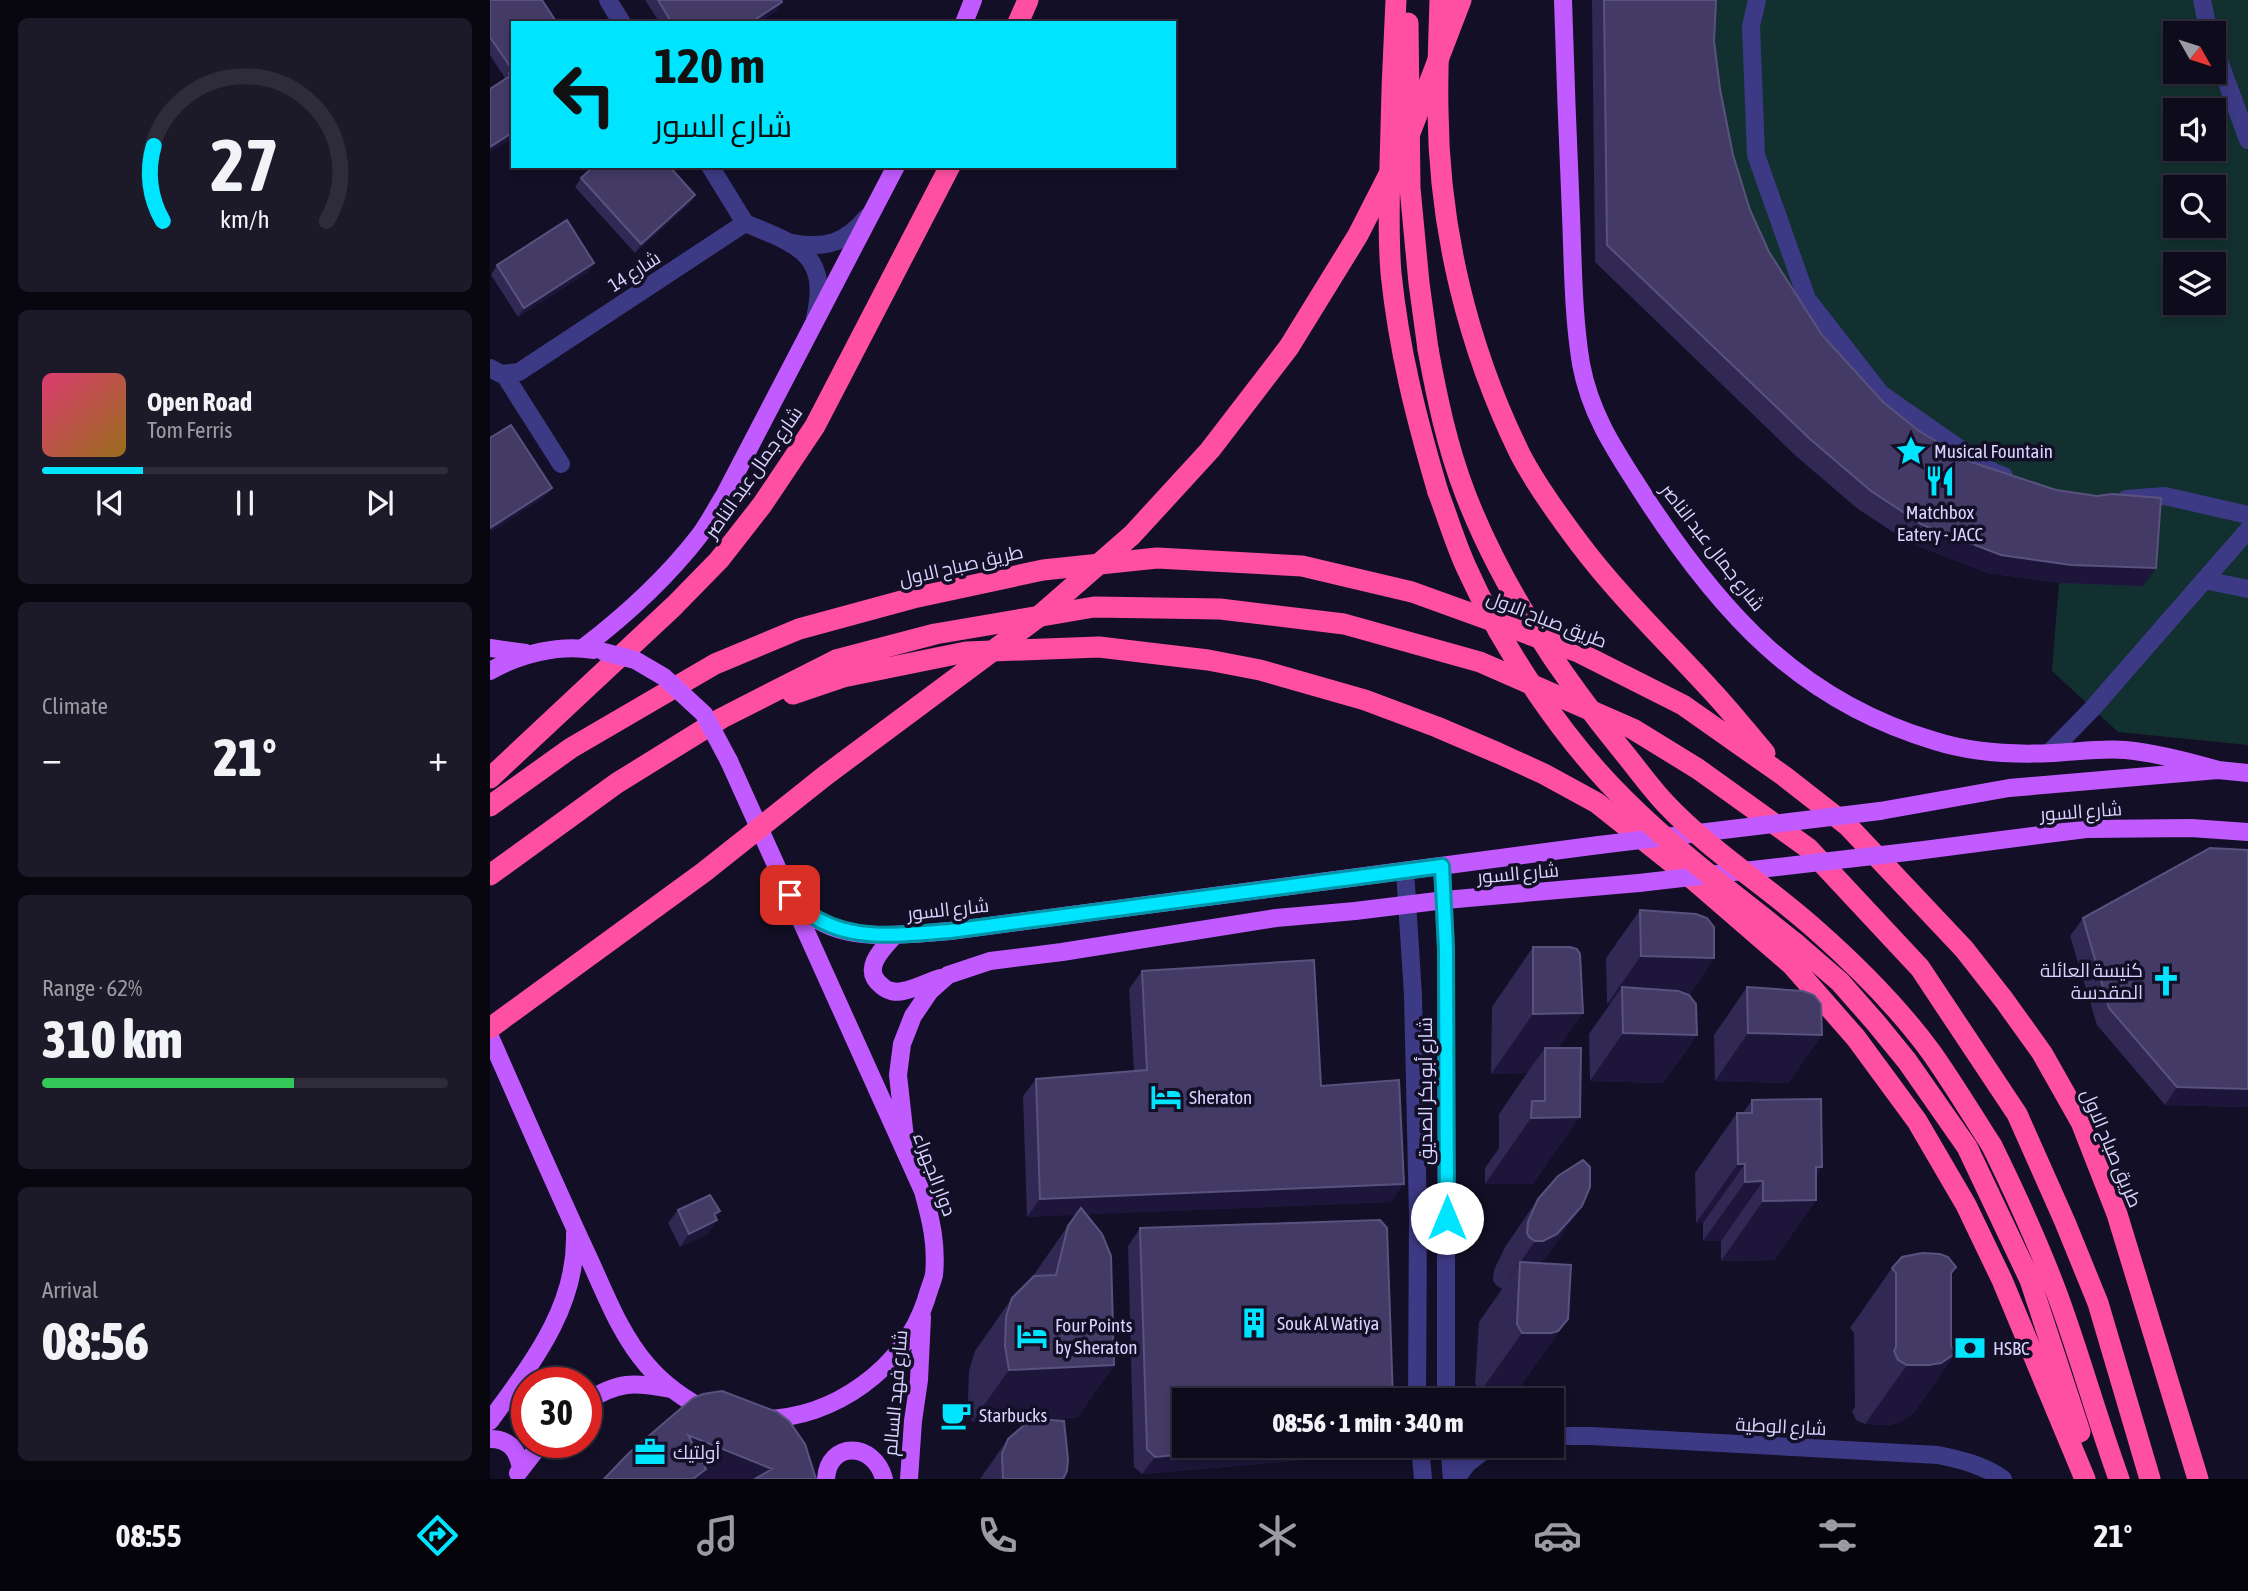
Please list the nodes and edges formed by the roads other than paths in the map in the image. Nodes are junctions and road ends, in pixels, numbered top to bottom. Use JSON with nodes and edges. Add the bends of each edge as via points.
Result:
{"nodes":[{"id":1,"x":608,"y":0,"type":"edge"},
{"id":2,"x":973,"y":0,"type":"edge"},
{"id":3,"x":1028,"y":0,"type":"edge"},
{"id":4,"x":1396,"y":0,"type":"edge"},
{"id":5,"x":1407,"y":0,"type":"edge"},
{"id":6,"x":1440,"y":0,"type":"edge"},
{"id":7,"x":1461,"y":0,"type":"edge"},
{"id":8,"x":1563,"y":0,"type":"edge"},
{"id":9,"x":1757,"y":0,"type":"edge"},
{"id":10,"x":2202,"y":0,"type":"edge"},
{"id":11,"x":621,"y":21,"type":"edge"},
{"id":12,"x":965,"y":21,"type":"edge"},
{"id":13,"x":1019,"y":21,"type":"edge"},
{"id":14,"x":2206,"y":21,"type":"edge"},
{"id":15,"x":2226,"y":80,"type":"edge"},
{"id":16,"x":2248,"y":141,"type":"edge"},
{"id":17,"x":711,"y":168,"type":"edge"},
{"id":18,"x":894,"y":168,"type":"edge"},
{"id":19,"x":949,"y":168,"type":"edge"},
{"id":20,"x":876,"y":206,"type":"junction"},
{"id":21,"x":745,"y":223,"type":"junction"},
{"id":22,"x":790,"y":242,"type":"junction"},
{"id":23,"x":813,"y":327,"type":"junction"},
{"id":24,"x":497,"y":371,"type":"edge"},
{"id":25,"x":561,"y":464,"type":"dead end"},
{"id":26,"x":2019,"y":481,"type":"edge"},
{"id":27,"x":2111,"y":500,"type":"edge"},
{"id":28,"x":2248,"y":515,"type":"edge"},
{"id":29,"x":2248,"y":530,"type":"edge"},
{"id":30,"x":2204,"y":580,"type":"junction"},
{"id":31,"x":2248,"y":589,"type":"edge"},
{"id":32,"x":490,"y":648,"type":"edge"},
{"id":33,"x":583,"y":648,"type":"junction"},
{"id":34,"x":530,"y":653,"type":"junction"},
{"id":35,"x":490,"y":670,"type":"edge"},
{"id":36,"x":722,"y":718,"type":"junction"},
{"id":37,"x":2049,"y":753,"type":"junction"},
{"id":38,"x":2218,"y":770,"type":"junction"},
{"id":39,"x":2248,"y":773,"type":"edge"},
{"id":40,"x":1784,"y":776,"type":"junction"},
{"id":41,"x":490,"y":778,"type":"edge"},
{"id":42,"x":490,"y":806,"type":"edge"},
{"id":43,"x":2248,"y":832,"type":"edge"},
{"id":44,"x":1442,"y":866,"type":"junction"},
{"id":45,"x":1405,"y":871,"type":"junction"},
{"id":46,"x":490,"y":875,"type":"edge"},
{"id":47,"x":790,"y":895,"type":"junction"},
{"id":48,"x":1445,"y":900,"type":"junction"},
{"id":49,"x":1407,"y":904,"type":"junction"},
{"id":50,"x":894,"y":936,"type":"junction"},
{"id":51,"x":948,"y":975,"type":"junction"},
{"id":52,"x":490,"y":1028,"type":"edge"},
{"id":53,"x":490,"y":1037,"type":"edge"},
{"id":54,"x":907,"y":1156,"type":"junction"},
{"id":55,"x":575,"y":1227,"type":"junction"},
{"id":56,"x":922,"y":1311,"type":"junction"},
{"id":57,"x":1417,"y":1388,"type":"edge"},
{"id":58,"x":1446,"y":1388,"type":"edge"},
{"id":59,"x":671,"y":1389,"type":"junction"},
{"id":60,"x":602,"y":1394,"type":"edge"},
{"id":61,"x":751,"y":1419,"type":"edge"},
{"id":62,"x":730,"y":1420,"type":"edge"},
{"id":63,"x":490,"y":1421,"type":"edge"},
{"id":64,"x":1564,"y":1436,"type":"edge"},
{"id":65,"x":490,"y":1439,"type":"edge"},
{"id":66,"x":530,"y":1458,"type":"edge"},
{"id":67,"x":1421,"y":1458,"type":"edge"},
{"id":68,"x":1451,"y":1458,"type":"edge"},
{"id":69,"x":1475,"y":1458,"type":"edge"},
{"id":70,"x":517,"y":1474,"type":"edge"},
{"id":71,"x":826,"y":1479,"type":"edge"},
{"id":72,"x":884,"y":1479,"type":"edge"},
{"id":73,"x":909,"y":1479,"type":"edge"},
{"id":74,"x":1423,"y":1479,"type":"edge"},
{"id":75,"x":1454,"y":1479,"type":"edge"},
{"id":76,"x":2003,"y":1479,"type":"edge"},
{"id":77,"x":2085,"y":1479,"type":"edge"},
{"id":78,"x":2095,"y":1479,"type":"edge"},
{"id":79,"x":2119,"y":1479,"type":"edge"},
{"id":80,"x":2150,"y":1479,"type":"edge"},
{"id":81,"x":2198,"y":1479,"type":"edge"}],
"edges":[{"from":1,"to":11,"type":"street"},
{"from":2,"to":12,"type":"main road"},
{"from":3,"to":13,"type":"highway"},
{"from":4,"to":78,"type":"highway","bridge":true,"via":[[1391,271],[1416,417],[1468,570],[1495,625],[1536,690],[1601,774],[1658,831],[1840,982],[1907,1061],[1967,1147],[2030,1280]]},
{"from":5,"to":79,"type":"highway","bridge":true,"via":[[1410,188],[1428,349],[1442,421],[1465,493],[1494,556],[1564,674],[1665,803],[1814,928],[1889,1002],[1930,1051],[1992,1146],[2015,1192],[2067,1320]]},
{"from":6,"to":40,"type":"highway","via":[[1437,113],[1448,236],[1473,335],[1521,456],[1611,583]]},
{"from":7,"to":52,"type":"highway","bridge":true,"via":[[1410,134],[1352,247],[1289,347],[1210,450],[1132,535],[1037,618],[825,775],[704,872]]},
{"from":8,"to":37,"type":"main road","name":"شارع جمال عبد الناصر","via":[[1582,365],[1597,415],[1620,460],[1730,611],[1789,668],[1823,692],[1860,713],[1938,742],[1979,751]]},
{"from":9,"to":26,"type":"street","via":[[1751,26],[1756,155],[1807,299],[1881,394],[1993,472]]},
{"from":10,"to":14,"type":"street"},
{"from":15,"to":16,"type":"street"},
{"from":17,"to":21,"type":"street"},
{"from":18,"to":20,"type":"main road","name":"شارع جمال عبد الناصر"},
{"from":19,"to":41,"type":"highway","name":"شارع جمال عبد الناصر","via":[[816,426],[762,505],[719,561]]},
{"from":20,"to":22,"type":"street","via":[[843,239],[810,246]]},
{"from":20,"to":23,"type":"main road","name":"شارع جمال عبد الناصر"},
{"from":21,"to":22,"type":"street"},
{"from":21,"to":24,"type":"street","name":"شارع 14","via":[[519,372]]},
{"from":22,"to":23,"type":"street","via":[[807,254],[820,283]]},
{"from":23,"to":33,"type":"main road","name":"شارع جمال عبد الناصر","via":[[700,534],[651,591]]},
{"from":24,"to":25,"type":"street","name":"شارع 14"},
{"from":27,"to":28,"type":"street","via":[[2165,496]]},
{"from":29,"to":30,"type":"street"},
{"from":30,"to":31,"type":"street"},
{"from":30,"to":37,"type":"street"},
{"from":32,"to":34,"type":"main road"},
{"from":33,"to":34,"type":"main road","name":"دوار الجهراء"},
{"from":33,"to":47,"type":"main road","name":"دوار الجهراء","bridge":true,"via":[[635,660],[664,677],[704,714]]},
{"from":34,"to":35,"type":"main road","name":"دوار الجهراء"},
{"from":36,"to":46,"type":"highway","via":[[617,783]]},
{"from":36,"to":77,"type":"highway","via":[[844,677],[966,652],[1099,647],[1260,670],[1365,700],[1498,753],[1597,803],[1792,965],[1856,1038],[1917,1121],[1966,1205],[2002,1280]]},
{"from":36,"to":80,"type":"highway","via":[[836,660],[935,634],[1094,607],[1220,609],[1344,624],[1480,662],[1633,729],[1808,848],[1920,968],[2017,1114],[2098,1303]]},
{"from":37,"to":38,"type":"main road","name":"شارع جمال عبد الناصر","via":[[2122,750],[2170,756]]},
{"from":38,"to":39,"type":"main road","name":"شارع السور"},
{"from":38,"to":44,"type":"main road","name":"شارع السور","bridge":true,"via":[[2009,788],[1880,811]]},
{"from":40,"to":42,"type":"highway","name":"طريق صباح الاول","via":[[1683,705],[1578,652],[1412,592],[1302,566],[1157,558],[1043,570],[799,629],[715,664],[571,748]]},
{"from":40,"to":81,"type":"highway","name":"طريق صباح الاول","via":[[1848,826],[1916,896],[1964,949],[2042,1053],[2081,1122],[2117,1214]]},
{"from":43,"to":48,"type":"main road","name":"شارع السور","bridge":true,"via":[[2086,830],[1639,883]]},
{"from":44,"to":45,"type":"main road","name":"شارع السور"},
{"from":44,"to":48,"type":"street","name":"شارع أبو بكر الصديق"},
{"from":45,"to":49,"type":"street","name":"شارع أبو بكر الصديق"},
{"from":45,"to":50,"type":"main road","name":"شارع السور"},
{"from":47,"to":50,"type":"main road","name":"شارع السور","via":[[829,924],[852,933]]},
{"from":47,"to":54,"type":"main road","name":"دوار الجهراء"},
{"from":48,"to":49,"type":"main road","name":"شارع السور"},
{"from":48,"to":58,"type":"street","name":"شارع أبو بكر الصديق"},
{"from":49,"to":51,"type":"main road","name":"شارع السور","via":[[1276,918],[990,961]]},
{"from":49,"to":57,"type":"street","name":"شارع أبو بكر الصديق","via":[[1417,1187]]},
{"from":50,"to":51,"type":"main road","via":[[874,959],[872,972],[887,990],[901,992]]},
{"from":51,"to":54,"type":"main road","name":"شارع السور","via":[[913,1016],[902,1044],[898,1075]]},
{"from":53,"to":55,"type":"main road"},
{"from":54,"to":56,"type":"main road","name":"دوار الجهراء","via":[[934,1230],[933,1276]]},
{"from":55,"to":59,"type":"main road","via":[[623,1329],[646,1364]]},
{"from":55,"to":63,"type":"main road","via":[[570,1283],[562,1310]]},
{"from":56,"to":61,"type":"main road","name":"دوار الجهراء","via":[[894,1356],[848,1395],[811,1411]]},
{"from":56,"to":73,"type":"main road","name":"شارع فهد السالم"},
{"from":59,"to":60,"type":"main road","via":[[620,1385]]},
{"from":59,"to":62,"type":"main road"},
{"from":64,"to":76,"type":"street","name":"شارع الوطية","via":[[1938,1455],[1972,1463]]},
{"from":65,"to":70,"type":"main road","via":[[511,1445],[519,1456]]},
{"from":66,"to":70,"type":"main road"},
{"from":67,"to":74,"type":"street"},
{"from":68,"to":75,"type":"street"},
{"from":69,"to":75,"type":"street"},
{"from":71,"to":72,"type":"main road","via":[[833,1460],[852,1450],[874,1459]]}]}
